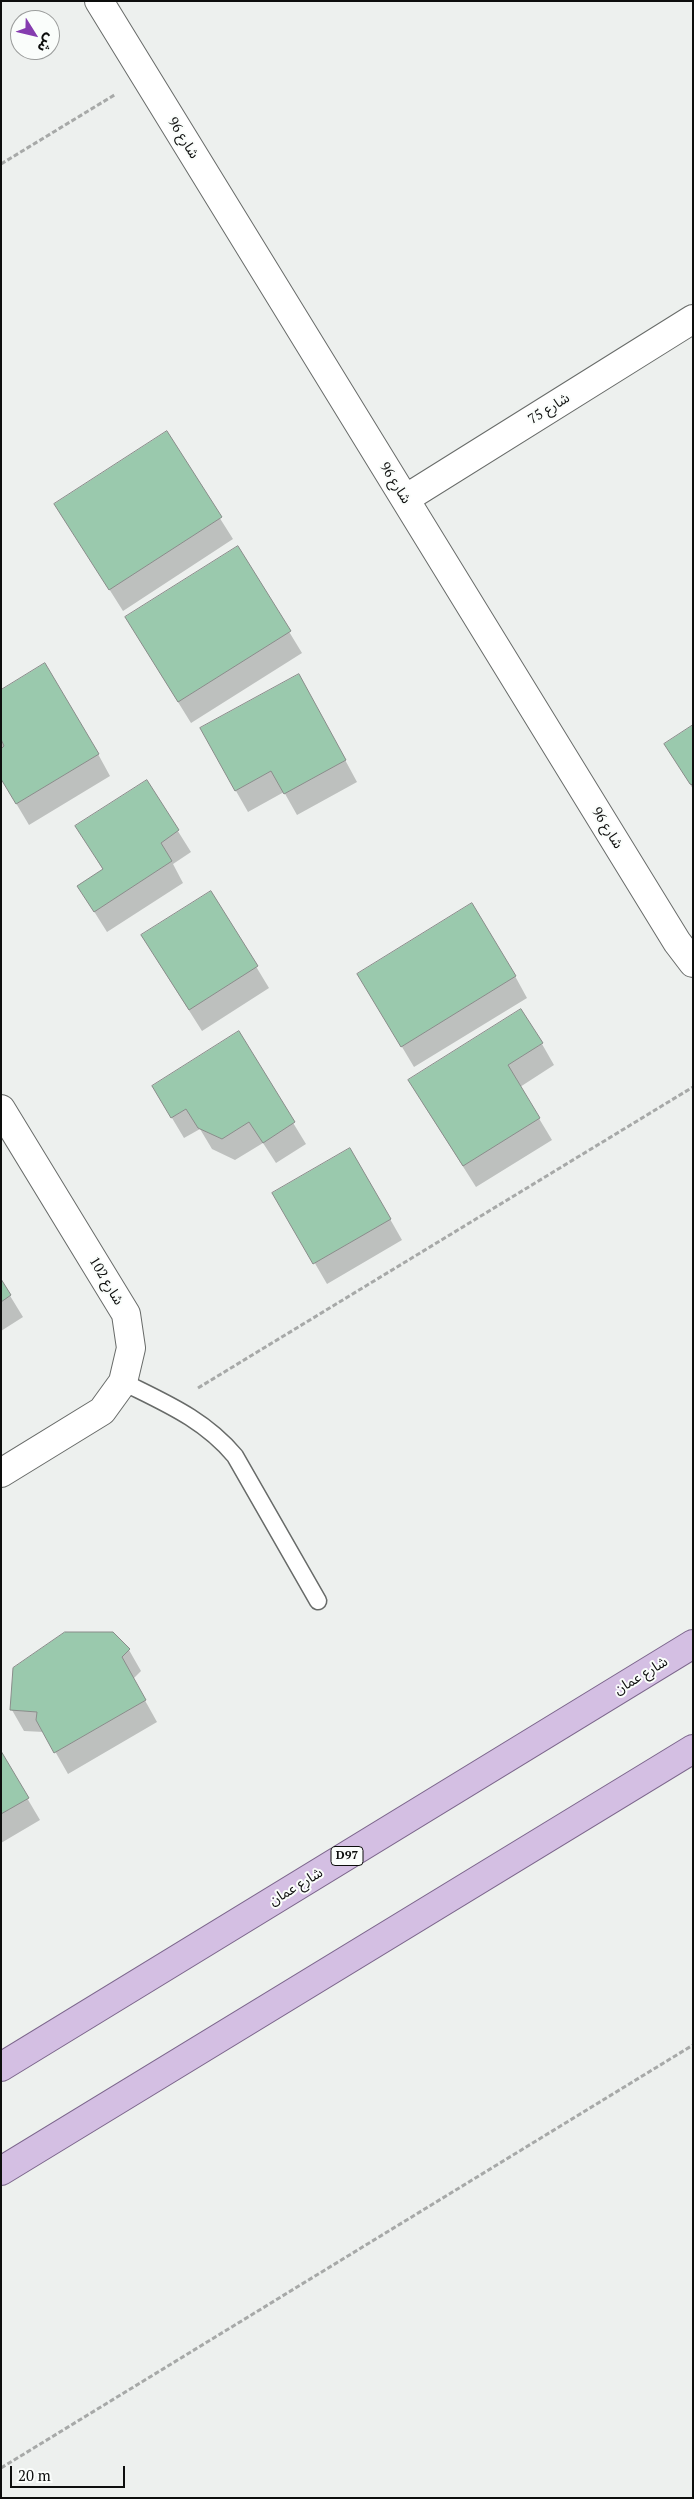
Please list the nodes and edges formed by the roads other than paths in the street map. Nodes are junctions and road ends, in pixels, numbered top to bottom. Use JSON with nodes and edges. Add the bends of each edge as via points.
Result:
{"nodes":[{"id":1,"x":99,"y":1,"type":"edge"},
{"id":2,"x":693,"y":319,"type":"edge"},
{"id":3,"x":404,"y":499,"type":"junction"},
{"id":4,"x":693,"y":963,"type":"edge"},
{"id":5,"x":1,"y":1109,"type":"edge"},
{"id":6,"x":122,"y":1382,"type":"junction"},
{"id":7,"x":1,"y":1473,"type":"edge"},
{"id":8,"x":318,"y":1601,"type":"dead end"},
{"id":9,"x":693,"y":1644,"type":"edge"},
{"id":10,"x":693,"y":1749,"type":"edge"},
{"id":11,"x":1,"y":2067,"type":"edge"},
{"id":12,"x":1,"y":2171,"type":"edge"}],
"edges":[{"from":1,"to":3,"type":"street","name":"شارع 96"},
{"from":2,"to":3,"type":"street","name":"شارع 75"},
{"from":3,"to":4,"type":"street","name":"شارع 96"},
{"from":5,"to":6,"type":"street","name":"شارع 102","via":[[126,1314],[131,1348]]},
{"from":6,"to":7,"type":"street","name":"شارع 102","via":[[102,1410]]},
{"from":6,"to":8,"type":"lane","via":[[203,1424],[221,1439],[235,1456]]},
{"from":9,"to":11,"type":"main road","name":"شارع عمان","number":"D97"},
{"from":10,"to":12,"type":"main road"}]}
